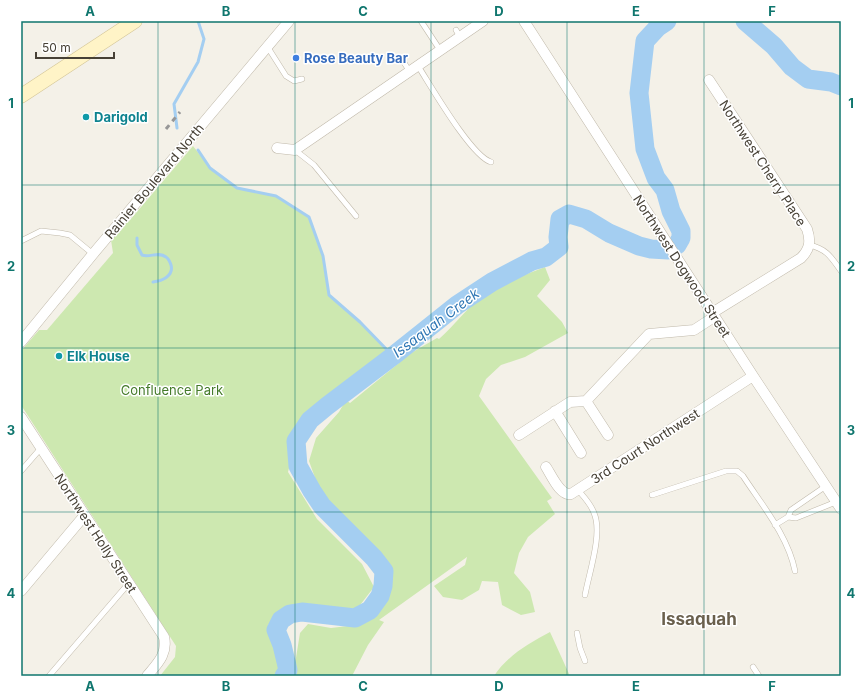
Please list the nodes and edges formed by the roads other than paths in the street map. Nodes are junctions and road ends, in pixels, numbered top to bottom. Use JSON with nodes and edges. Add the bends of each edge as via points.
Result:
{"nodes":[{"id":1,"x":135,"y":21,"type":"edge"},
{"id":2,"x":288,"y":21,"type":"edge"},
{"id":3,"x":421,"y":21,"type":"edge"},
{"id":4,"x":483,"y":21,"type":"edge"},
{"id":5,"x":524,"y":21,"type":"edge"},
{"id":6,"x":120,"y":25,"type":"edge"},
{"id":7,"x":267,"y":46,"type":"junction"},
{"id":8,"x":440,"y":50,"type":"junction"},
{"id":9,"x":402,"y":61,"type":"dead end"},
{"id":10,"x":414,"y":69,"type":"junction"},
{"id":11,"x":302,"y":79,"type":"dead end"},
{"id":12,"x":709,"y":80,"type":"dead end"},
{"id":13,"x":21,"y":96,"type":"edge"},
{"id":14,"x":277,"y":148,"type":"dead end"},
{"id":15,"x":295,"y":150,"type":"junction"},
{"id":16,"x":491,"y":162,"type":"dead end"},
{"id":17,"x":356,"y":216,"type":"dead end"},
{"id":18,"x":21,"y":241,"type":"edge"},
{"id":19,"x":809,"y":246,"type":"junction"},
{"id":20,"x":93,"y":254,"type":"junction"},
{"id":21,"x":841,"y":271,"type":"edge"},
{"id":22,"x":713,"y":315,"type":"junction"},
{"id":23,"x":21,"y":342,"type":"edge"},
{"id":24,"x":753,"y":376,"type":"junction"},
{"id":25,"x":586,"y":401,"type":"junction"},
{"id":26,"x":555,"y":411,"type":"junction"},
{"id":27,"x":21,"y":417,"type":"edge"},
{"id":28,"x":519,"y":435,"type":"dead end"},
{"id":29,"x":608,"y":435,"type":"dead end"},
{"id":30,"x":41,"y":448,"type":"junction"},
{"id":31,"x":581,"y":453,"type":"dead end"},
{"id":32,"x":546,"y":467,"type":"dead end"},
{"id":33,"x":21,"y":471,"type":"edge"},
{"id":34,"x":826,"y":486,"type":"junction"},
{"id":35,"x":578,"y":490,"type":"junction"},
{"id":36,"x":652,"y":495,"type":"dead end"},
{"id":37,"x":839,"y":503,"type":"edge"},
{"id":38,"x":84,"y":516,"type":"junction"},
{"id":39,"x":788,"y":517,"type":"junction"},
{"id":40,"x":775,"y":525,"type":"junction"},
{"id":41,"x":795,"y":571,"type":"dead end"},
{"id":42,"x":129,"y":583,"type":"junction"},
{"id":43,"x":21,"y":591,"type":"edge"},
{"id":44,"x":585,"y":596,"type":"dead end"},
{"id":45,"x":577,"y":633,"type":"dead end"},
{"id":46,"x":586,"y":661,"type":"dead end"},
{"id":47,"x":753,"y":667,"type":"dead end"},
{"id":48,"x":49,"y":676,"type":"edge"},
{"id":49,"x":147,"y":676,"type":"edge"},
{"id":50,"x":759,"y":676,"type":"edge"}],
"edges":[{"from":1,"to":6,"type":"main road"},
{"from":2,"to":7,"type":"street","name":"Rainier Boulevard North"},
{"from":3,"to":8,"type":"lane"},
{"from":4,"to":8,"type":"street","via":[[458,33]]},
{"from":5,"to":22,"type":"street","name":"Northwest Dogwood Street"},
{"from":6,"to":13,"type":"main road"},
{"from":7,"to":11,"type":"lane","via":[[286,76],[294,81]]},
{"from":7,"to":20,"type":"street","name":"Rainier Boulevard North"},
{"from":8,"to":10,"type":"street"},
{"from":9,"to":10,"type":"lane"},
{"from":10,"to":15,"type":"street"},
{"from":10,"to":16,"type":"lane","via":[[465,138],[481,156]]},
{"from":12,"to":19,"type":"street","name":"Northwest Cherry Place","via":[[807,229],[810,236]]},
{"from":14,"to":15,"type":"street"},
{"from":15,"to":17,"type":"lane","via":[[314,165]]},
{"from":18,"to":20,"type":"lane","via":[[41,231],[60,233],[70,235]]},
{"from":19,"to":21,"type":"lane","via":[[825,250]]},
{"from":19,"to":22,"type":"street","via":[[801,258]]},
{"from":20,"to":23,"type":"street","name":"Rainier Boulevard North"},
{"from":22,"to":24,"type":"street","name":"Northwest Dogwood Street"},
{"from":22,"to":25,"type":"street","via":[[694,330],[649,334]]},
{"from":24,"to":34,"type":"street","name":"Northwest Dogwood Street"},
{"from":24,"to":35,"type":"street","name":"3rd Court Northwest"},
{"from":25,"to":26,"type":"street","via":[[570,402]]},
{"from":25,"to":29,"type":"street"},
{"from":26,"to":28,"type":"street"},
{"from":26,"to":31,"type":"street"},
{"from":27,"to":30,"type":"street","name":"Northwest Holly Street"},
{"from":30,"to":33,"type":"lane"},
{"from":30,"to":38,"type":"street","name":"Northwest Holly Street"},
{"from":32,"to":35,"type":"street","name":"3rd Court Northwest","via":[[562,492],[568,495]]},
{"from":34,"to":37,"type":"street","name":"Northwest Dogwood Street"},
{"from":34,"to":39,"type":"lane","via":[[791,510]]},
{"from":35,"to":44,"type":"lane","via":[[594,512],[598,524]]},
{"from":36,"to":40,"type":"lane","via":[[726,470],[737,471],[743,476]]},
{"from":37,"to":39,"type":"lane","via":[[796,518]]},
{"from":38,"to":42,"type":"street","name":"Northwest Holly Street"},
{"from":38,"to":43,"type":"street"},
{"from":39,"to":40,"type":"lane"},
{"from":40,"to":41,"type":"lane","via":[[792,556]]},
{"from":42,"to":48,"type":"lane"},
{"from":42,"to":49,"type":"street","name":"Northwest Holly Street","via":[[166,644],[165,652]]},
{"from":45,"to":46,"type":"lane"},
{"from":47,"to":50,"type":"lane"}]}
